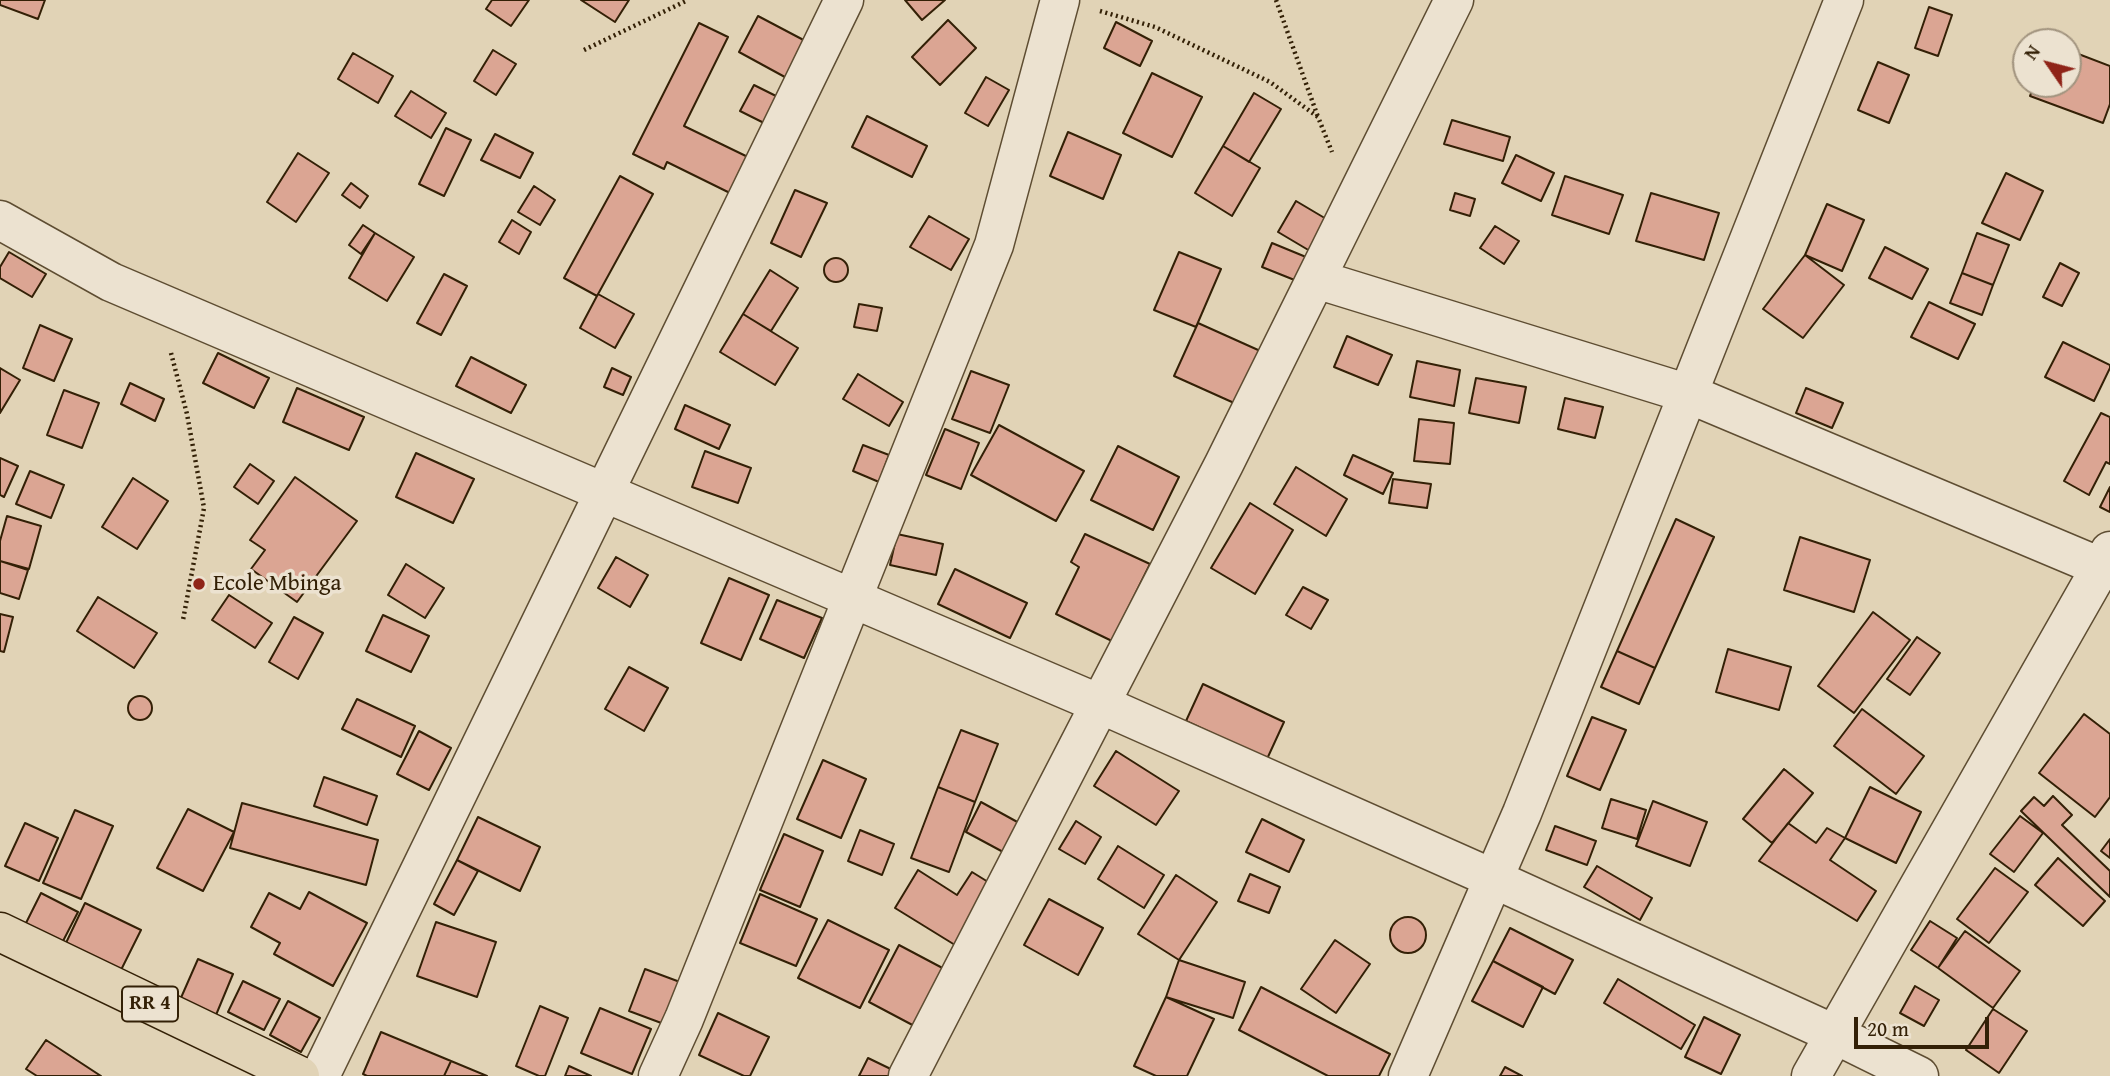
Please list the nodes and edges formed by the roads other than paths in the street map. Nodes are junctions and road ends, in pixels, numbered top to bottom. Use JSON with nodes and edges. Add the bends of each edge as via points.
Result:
{"nodes":[{"id":1,"x":844,"y":0,"type":"edge"},
{"id":2,"x":1454,"y":0,"type":"edge"},
{"id":3,"x":1844,"y":0,"type":"edge"},
{"id":4,"x":1074,"y":4,"type":"edge"},
{"id":5,"x":0,"y":220,"type":"edge"},
{"id":6,"x":1316,"y":279,"type":"junction"},
{"id":7,"x":1689,"y":394,"type":"junction"},
{"id":8,"x":604,"y":491,"type":"junction"},
{"id":9,"x":2107,"y":563,"type":"edge"},
{"id":10,"x":851,"y":597,"type":"junction"},
{"id":11,"x":1100,"y":704,"type":"junction"},
{"id":12,"x":1494,"y":879,"type":"junction"},
{"id":13,"x":0,"y":932,"type":"edge"},
{"id":14,"x":1835,"y":1034,"type":"junction"},
{"id":15,"x":300,"y":1076,"type":"edge"},
{"id":16,"x":320,"y":1076,"type":"edge"},
{"id":17,"x":657,"y":1076,"type":"edge"},
{"id":18,"x":908,"y":1076,"type":"edge"},
{"id":19,"x":1408,"y":1076,"type":"edge"},
{"id":20,"x":1811,"y":1076,"type":"edge"},
{"id":21,"x":1919,"y":1076,"type":"edge"}],
"edges":[{"from":1,"to":8,"type":"street"},
{"from":2,"to":6,"type":"street"},
{"from":3,"to":7,"type":"street"},
{"from":4,"to":10,"type":"street","via":[[994,245]]},
{"from":5,"to":8,"type":"street","via":[[111,282]]},
{"from":6,"to":7,"type":"street"},
{"from":6,"to":11,"type":"street"},
{"from":7,"to":9,"type":"street"},
{"from":7,"to":12,"type":"street"},
{"from":8,"to":10,"type":"street"},
{"from":8,"to":16,"type":"street"},
{"from":9,"to":14,"type":"street"},
{"from":10,"to":11,"type":"street"},
{"from":10,"to":17,"type":"street"},
{"from":11,"to":12,"type":"street"},
{"from":11,"to":18,"type":"street"},
{"from":12,"to":14,"type":"street"},
{"from":12,"to":19,"type":"street"},
{"from":13,"to":15,"type":"main road","number":"RR 4"},
{"from":14,"to":20,"type":"street"},
{"from":14,"to":21,"type":"street"}]}
